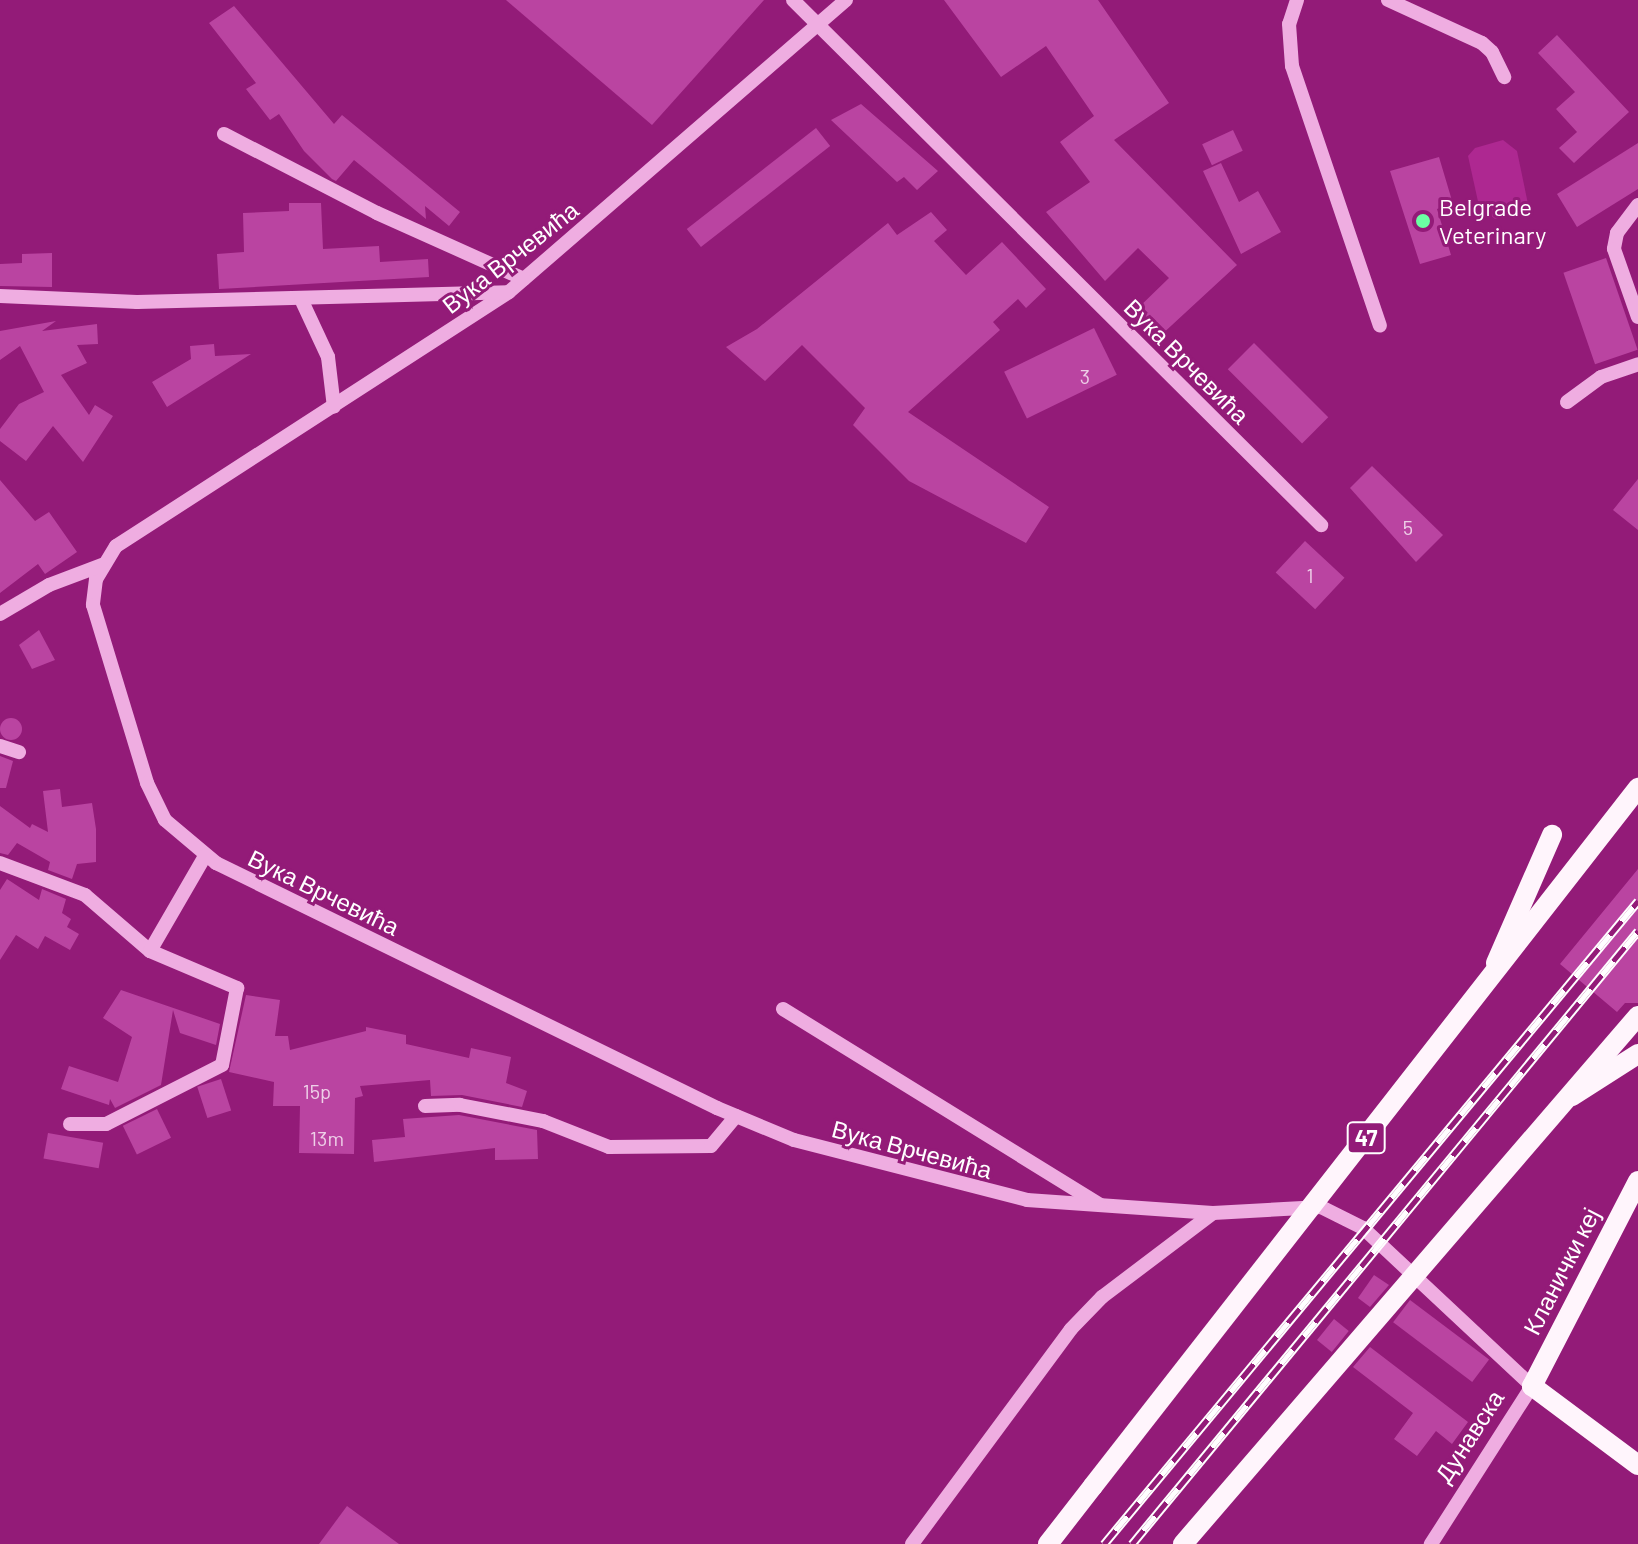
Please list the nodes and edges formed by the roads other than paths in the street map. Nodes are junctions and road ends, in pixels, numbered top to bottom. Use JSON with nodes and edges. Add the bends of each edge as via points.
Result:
{"nodes":[{"id":1,"x":793,"y":0,"type":"edge"},
{"id":2,"x":846,"y":0,"type":"edge"},
{"id":3,"x":1388,"y":0,"type":"edge"},
{"id":4,"x":1291,"y":3,"type":"edge"},
{"id":5,"x":818,"y":25,"type":"junction"},
{"id":6,"x":1504,"y":77,"type":"dead end"},
{"id":7,"x":224,"y":134,"type":"dead end"},
{"id":8,"x":1638,"y":205,"type":"edge"},
{"id":9,"x":524,"y":279,"type":"junction"},
{"id":10,"x":509,"y":292,"type":"junction"},
{"id":11,"x":0,"y":296,"type":"edge"},
{"id":12,"x":301,"y":299,"type":"junction"},
{"id":13,"x":1638,"y":317,"type":"edge"},
{"id":14,"x":1380,"y":326,"type":"dead end"},
{"id":15,"x":1638,"y":364,"type":"edge"},
{"id":16,"x":1567,"y":402,"type":"dead end"},
{"id":17,"x":334,"y":407,"type":"junction"},
{"id":18,"x":1321,"y":525,"type":"dead end"},
{"id":19,"x":102,"y":565,"type":"junction"},
{"id":20,"x":0,"y":614,"type":"edge"},
{"id":21,"x":0,"y":746,"type":"edge"},
{"id":22,"x":19,"y":752,"type":"dead end"},
{"id":23,"x":1638,"y":788,"type":"edge"},
{"id":24,"x":1552,"y":835,"type":"dead end"},
{"id":25,"x":205,"y":856,"type":"junction"},
{"id":26,"x":0,"y":863,"type":"edge"},
{"id":27,"x":150,"y":951,"type":"junction"},
{"id":28,"x":1488,"y":981,"type":"junction"},
{"id":29,"x":783,"y":1009,"type":"dead end"},
{"id":30,"x":1638,"y":1016,"type":"edge"},
{"id":31,"x":1638,"y":1054,"type":"edge"},
{"id":32,"x":1568,"y":1099,"type":"junction"},
{"id":33,"x":425,"y":1106,"type":"dead end"},
{"id":34,"x":736,"y":1116,"type":"junction"},
{"id":35,"x":70,"y":1124,"type":"dead end"},
{"id":36,"x":1638,"y":1181,"type":"edge"},
{"id":37,"x":1104,"y":1207,"type":"junction"},
{"id":38,"x":1213,"y":1213,"type":"junction"},
{"id":39,"x":1532,"y":1386,"type":"junction"},
{"id":40,"x":1638,"y":1465,"type":"edge"},
{"id":41,"x":912,"y":1544,"type":"edge"},
{"id":42,"x":1048,"y":1544,"type":"edge"},
{"id":43,"x":1183,"y":1544,"type":"edge"},
{"id":44,"x":1431,"y":1544,"type":"edge"}],
"edges":[{"from":1,"to":5,"type":"street"},
{"from":2,"to":5,"type":"street","name":"Вука Врчевића"},
{"from":3,"to":6,"type":"street","via":[[1482,43]]},
{"from":4,"to":14,"type":"street","via":[[1292,66]]},
{"from":5,"to":9,"type":"street","name":"Вука Врчевића"},
{"from":5,"to":18,"type":"street","name":"Вука Врчевића"},
{"from":7,"to":9,"type":"street","via":[[377,213]]},
{"from":8,"to":13,"type":"street","via":[[1617,233],[1614,249]]},
{"from":9,"to":10,"type":"street","name":"Вука Врчевића"},
{"from":10,"to":12,"type":"street"},
{"from":10,"to":17,"type":"street","name":"Вука Врчевића"},
{"from":11,"to":12,"type":"street","via":[[137,302]]},
{"from":12,"to":17,"type":"street","via":[[328,357]]},
{"from":15,"to":16,"type":"street","via":[[1601,377]]},
{"from":17,"to":19,"type":"street","name":"Вука Врчевића","via":[[123,539]]},
{"from":19,"to":20,"type":"street","via":[[49,585]]},
{"from":19,"to":25,"type":"street","name":"Вука Врчевића","via":[[94,586],[96,621],[147,783],[165,820]]},
{"from":21,"to":22,"type":"street"},
{"from":23,"to":28,"type":"main road","number":"47","bridge":true},
{"from":24,"to":28,"type":"main road","bridge":true},
{"from":25,"to":27,"type":"street"},
{"from":25,"to":34,"type":"street","name":"Вука Врчевића"},
{"from":26,"to":27,"type":"street","via":[[85,895]]},
{"from":27,"to":35,"type":"street","via":[[237,988],[222,1065],[106,1124]]},
{"from":28,"to":42,"type":"main road","number":"47","bridge":true},
{"from":29,"to":37,"type":"street"},
{"from":30,"to":32,"type":"main road","bridge":true},
{"from":31,"to":32,"type":"main road"},
{"from":32,"to":43,"type":"main road","bridge":true},
{"from":33,"to":34,"type":"street","via":[[460,1105],[543,1121],[609,1147],[711,1146]]},
{"from":34,"to":37,"type":"street","name":"Вука Врчевића","via":[[849,1157],[960,1186],[1027,1200]]},
{"from":36,"to":39,"type":"main road","name":"Кланички кеј"},
{"from":37,"to":38,"type":"street","name":"Вука Врчевића"},
{"from":38,"to":39,"type":"street","name":"Вука Врчевића","via":[[1297,1206],[1321,1207],[1344,1217],[1363,1228]]},
{"from":38,"to":41,"type":"street","via":[[1102,1297],[1071,1329]]},
{"from":39,"to":40,"type":"main road","name":"Дунавска"},
{"from":39,"to":44,"type":"street","name":"Дунавска"}]}
